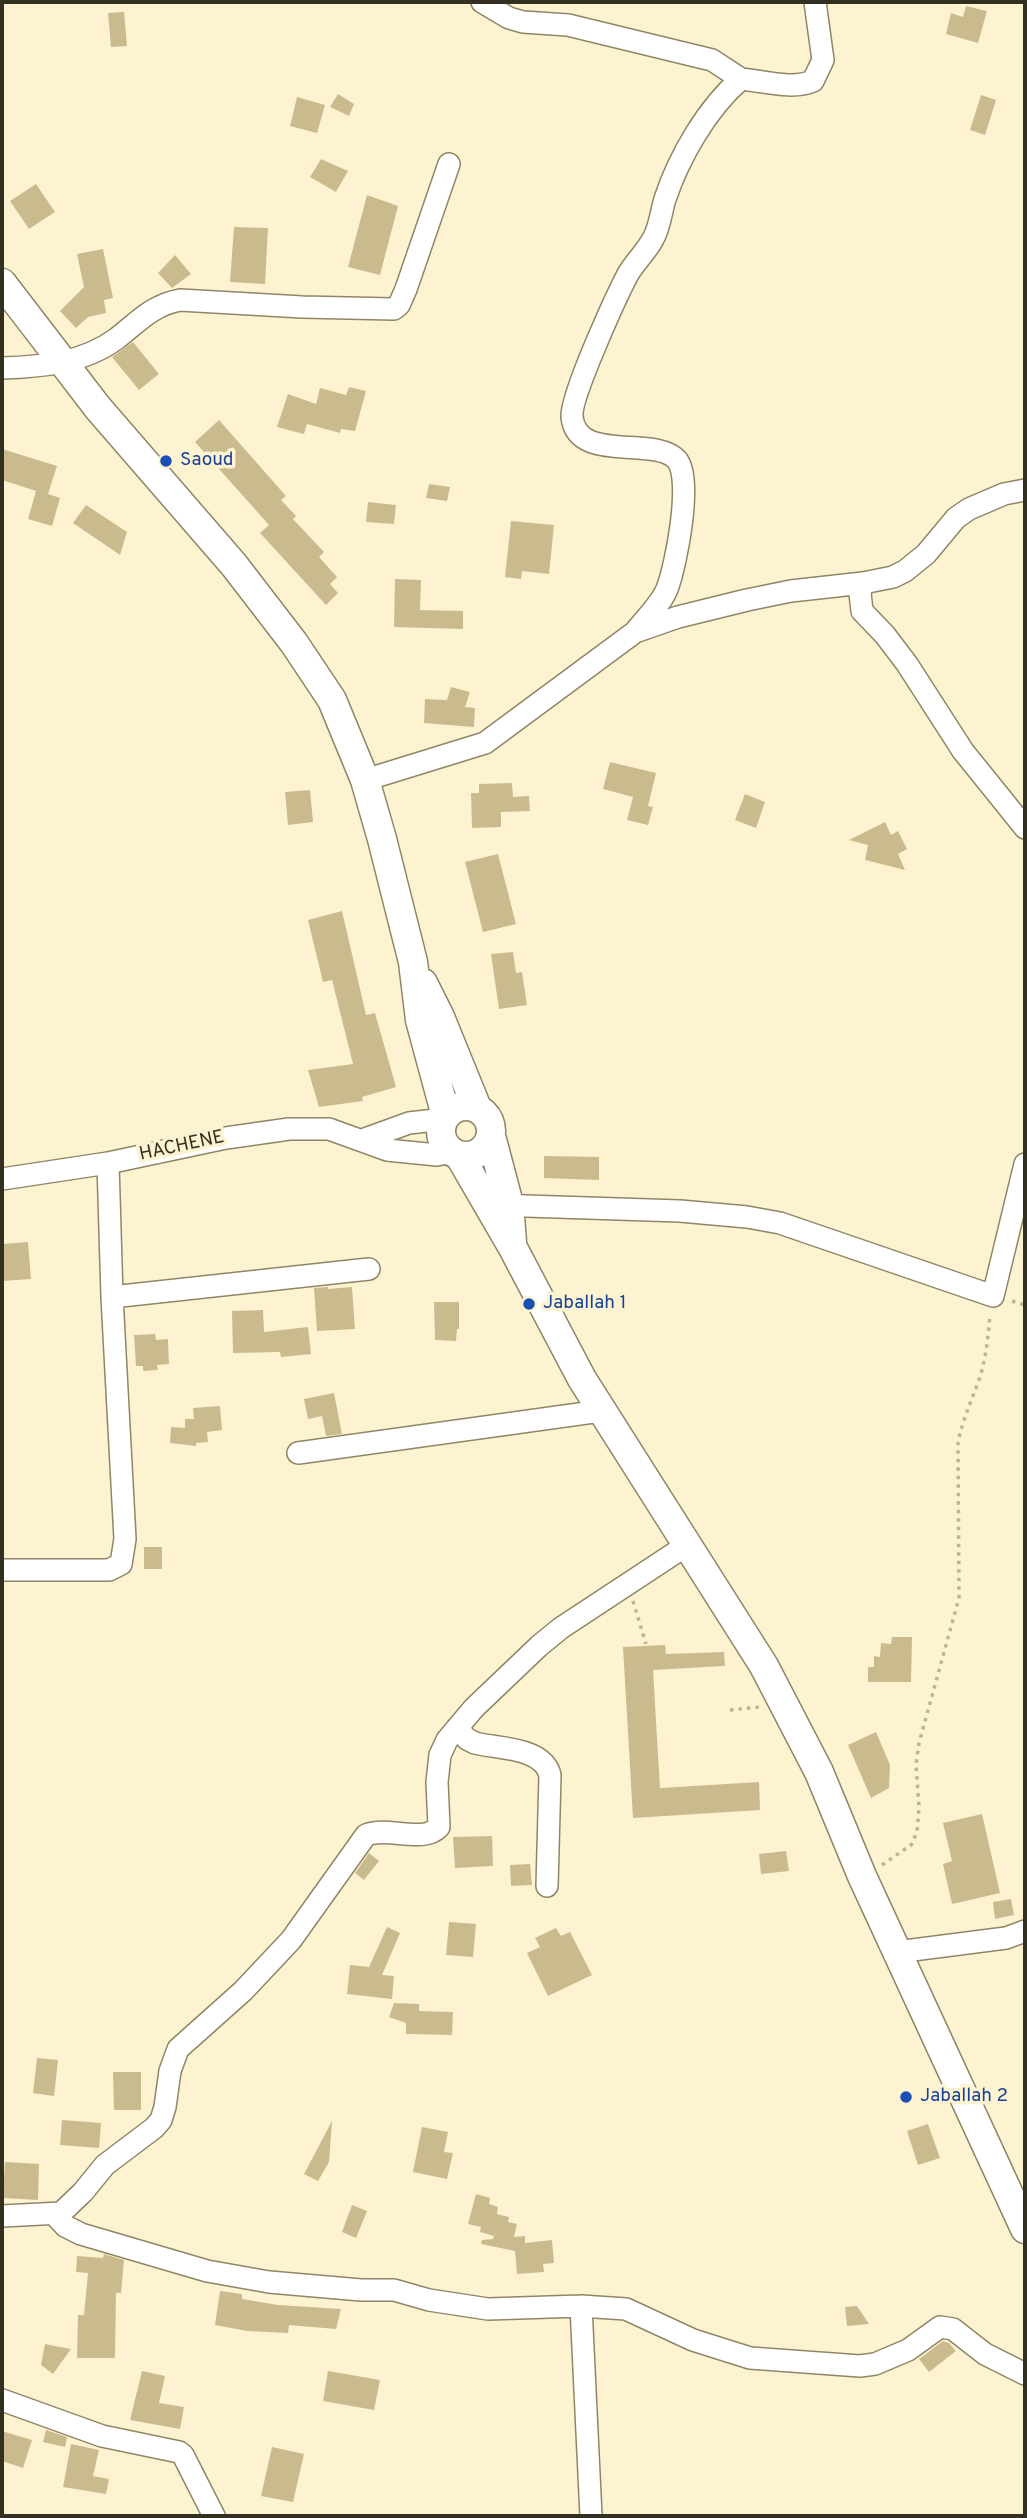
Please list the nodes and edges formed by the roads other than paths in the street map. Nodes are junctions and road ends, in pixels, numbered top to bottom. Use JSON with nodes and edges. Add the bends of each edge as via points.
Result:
{"nodes":[{"id":1,"x":482,"y":2,"type":"edge"},
{"id":2,"x":815,"y":2,"type":"edge"},
{"id":3,"x":741,"y":79,"type":"junction"},
{"id":4,"x":449,"y":164,"type":"dead end"},
{"id":5,"x":2,"y":283,"type":"edge"},
{"id":6,"x":61,"y":363,"type":"junction"},
{"id":7,"x":2,"y":368,"type":"edge"},
{"id":8,"x":1025,"y":475,"type":"edge"},
{"id":9,"x":1025,"y":490,"type":"edge"},
{"id":10,"x":1004,"y":494,"type":"junction"},
{"id":11,"x":863,"y":583,"type":"junction"},
{"id":12,"x":817,"y":588,"type":"junction"},
{"id":13,"x":862,"y":611,"type":"junction"},
{"id":14,"x":635,"y":632,"type":"junction"},
{"id":15,"x":365,"y":780,"type":"junction"},
{"id":16,"x":1025,"y":828,"type":"edge"},
{"id":17,"x":413,"y":962,"type":"junction"},
{"id":18,"x":477,"y":1108,"type":"junction"},
{"id":19,"x":445,"y":1117,"type":"junction"},
{"id":20,"x":491,"y":1136,"type":"junction"},
{"id":21,"x":362,"y":1140,"type":"junction"},
{"id":22,"x":455,"y":1154,"type":"junction"},
{"id":23,"x":108,"y":1163,"type":"junction"},
{"id":24,"x":1025,"y":1164,"type":"edge"},
{"id":25,"x":2,"y":1178,"type":"edge"},
{"id":26,"x":497,"y":1205,"type":"junction"},
{"id":27,"x":369,"y":1269,"type":"dead end"},
{"id":28,"x":112,"y":1297,"type":"junction"},
{"id":29,"x":601,"y":1411,"type":"junction"},
{"id":30,"x":298,"y":1453,"type":"dead end"},
{"id":31,"x":687,"y":1545,"type":"junction"},
{"id":32,"x":2,"y":1570,"type":"edge"},
{"id":33,"x":457,"y":1728,"type":"junction"},
{"id":34,"x":547,"y":1886,"type":"dead end"},
{"id":35,"x":1025,"y":1931,"type":"edge"},
{"id":36,"x":897,"y":1952,"type":"junction"},
{"id":37,"x":54,"y":2214,"type":"junction"},
{"id":38,"x":2,"y":2216,"type":"edge"},
{"id":39,"x":1025,"y":2229,"type":"edge"},
{"id":40,"x":581,"y":2306,"type":"junction"},
{"id":41,"x":1025,"y":2374,"type":"edge"},
{"id":42,"x":2,"y":2400,"type":"edge"},
{"id":43,"x":214,"y":2516,"type":"edge"},
{"id":44,"x":591,"y":2516,"type":"edge"}],
"edges":[{"from":1,"to":3,"type":"street","via":[[523,22],[568,24],[712,60]]},
{"from":2,"to":3,"type":"street","via":[[823,60],[813,81],[788,85]]},
{"from":3,"to":14,"type":"street","via":[[694,136],[681,160],[657,231],[615,301],[572,416],[579,435],[595,444],[669,454],[681,469],[684,503],[667,591]]},
{"from":4,"to":6,"type":"street","via":[[406,289],[394,309],[180,300],[149,312],[97,351]]},
{"from":5,"to":6,"type":"main road"},
{"from":6,"to":7,"type":"street"},
{"from":6,"to":15,"type":"main road","via":[[234,565],[294,643],[332,700]]},
{"from":8,"to":10,"type":"street"},
{"from":9,"to":10,"type":"street"},
{"from":10,"to":11,"type":"street","via":[[956,518],[905,571]]},
{"from":11,"to":12,"type":"street"},
{"from":11,"to":13,"type":"street"},
{"from":12,"to":13,"type":"street"},
{"from":12,"to":14,"type":"street","via":[[708,609]]},
{"from":13,"to":16,"type":"street","via":[[907,664],[962,751]]},
{"from":14,"to":15,"type":"street","via":[[485,743]]},
{"from":15,"to":17,"type":"main road"},
{"from":17,"to":18,"type":"main road"},
{"from":17,"to":19,"type":"main road","via":[[420,1020]]},
{"from":18,"to":19,"type":"main road","via":[[455,1108]]},
{"from":18,"to":20,"type":"main road","via":[[489,1120]]},
{"from":19,"to":21,"type":"street"},
{"from":19,"to":22,"type":"main road","via":[[442,1137]]},
{"from":20,"to":22,"type":"main road","via":[[482,1150],[467,1156]]},
{"from":20,"to":26,"type":"main road"},
{"from":21,"to":22,"type":"street","name":"HACHENE","via":[[387,1150]]},
{"from":21,"to":23,"type":"street","name":"HACHENE","via":[[329,1129],[289,1129]]},
{"from":22,"to":26,"type":"main road"},
{"from":23,"to":25,"type":"street","name":"HACHENE"},
{"from":23,"to":28,"type":"street"},
{"from":24,"to":26,"type":"street","via":[[993,1296],[780,1223],[680,1211]]},
{"from":26,"to":29,"type":"main road","via":[[513,1248]]},
{"from":27,"to":28,"type":"street"},
{"from":28,"to":32,"type":"street","via":[[125,1539],[121,1564],[109,1570]]},
{"from":29,"to":30,"type":"street"},
{"from":29,"to":31,"type":"main road"},
{"from":31,"to":33,"type":"street","via":[[597,1602],[539,1646]]},
{"from":31,"to":36,"type":"main road","via":[[785,1705]]},
{"from":33,"to":34,"type":"street","via":[[467,1739],[533,1756],[548,1766]]},
{"from":33,"to":37,"type":"street","via":[[440,1755],[439,1827],[421,1835],[366,1835],[291,1940],[178,2049],[163,2113],[154,2129],[105,2165],[68,2209]]},
{"from":35,"to":36,"type":"street","via":[[1006,1938]]},
{"from":36,"to":39,"type":"main road"},
{"from":37,"to":38,"type":"street"},
{"from":37,"to":40,"type":"street","via":[[65,2227],[81,2234],[207,2271],[269,2282],[394,2290],[488,2309]]},
{"from":40,"to":41,"type":"street","via":[[626,2309],[693,2340],[750,2358],[809,2364],[860,2366],[886,2361],[946,2327]]},
{"from":40,"to":44,"type":"street"},
{"from":42,"to":43,"type":"street","via":[[102,2437],[178,2452]]}]}
